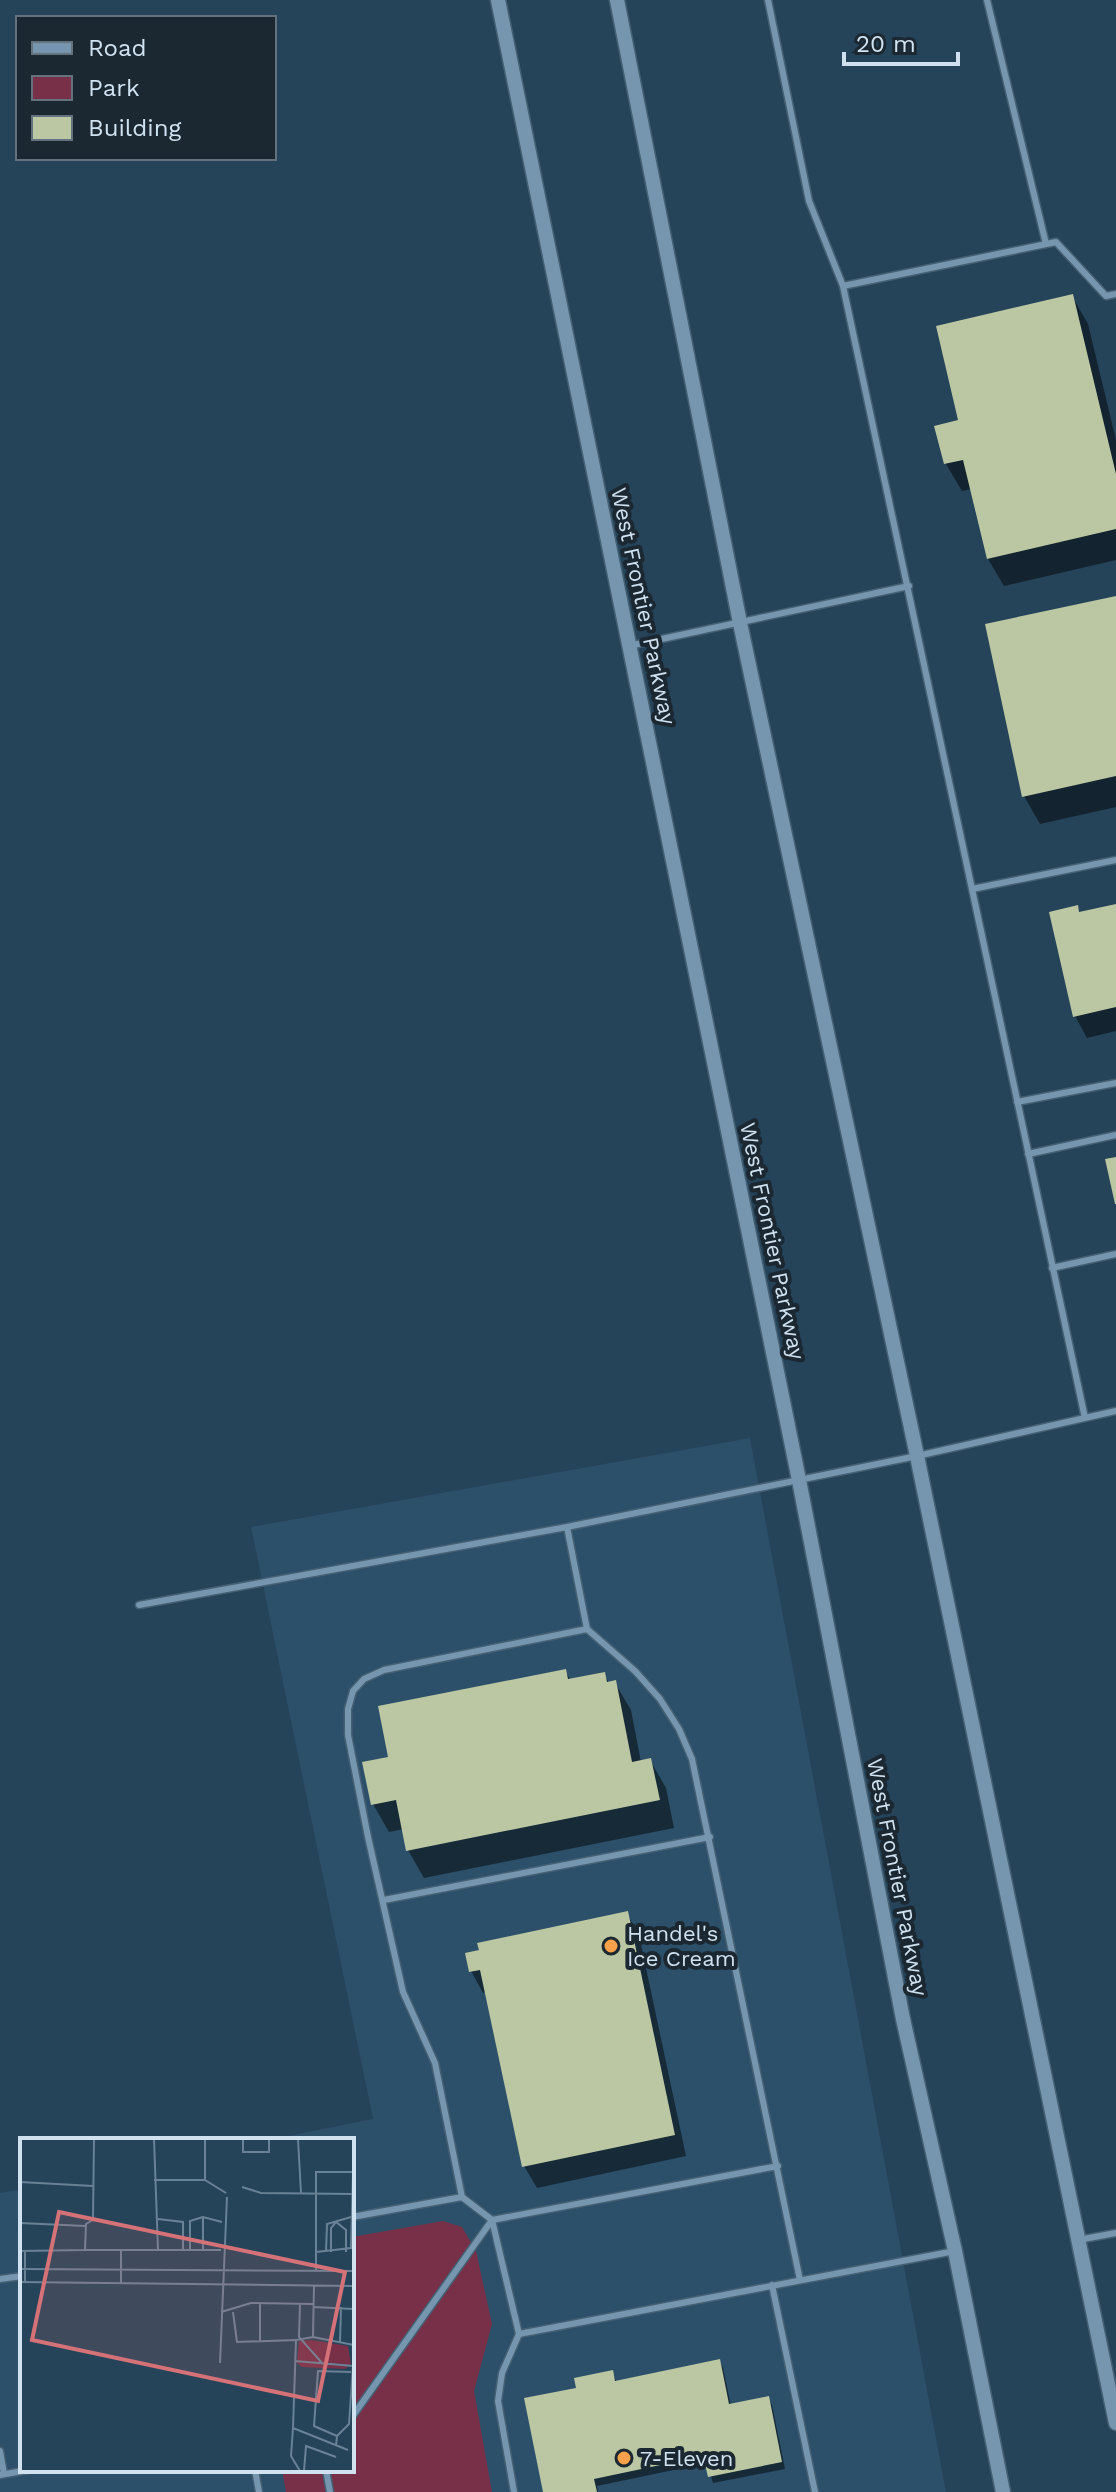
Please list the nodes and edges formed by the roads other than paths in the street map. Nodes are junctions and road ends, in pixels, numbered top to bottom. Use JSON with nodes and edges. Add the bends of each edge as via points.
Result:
{"nodes":[{"id":1,"x":498,"y":0,"type":"edge"},
{"id":2,"x":617,"y":0,"type":"edge"},
{"id":3,"x":768,"y":0,"type":"edge"},
{"id":4,"x":987,"y":0,"type":"edge"},
{"id":5,"x":1046,"y":244,"type":"junction"},
{"id":6,"x":843,"y":286,"type":"junction"},
{"id":7,"x":1116,"y":294,"type":"edge"},
{"id":8,"x":909,"y":586,"type":"junction"},
{"id":9,"x":740,"y":623,"type":"junction"},
{"id":10,"x":629,"y":646,"type":"junction"},
{"id":11,"x":1116,"y":860,"type":"edge"},
{"id":12,"x":972,"y":889,"type":"junction"},
{"id":13,"x":1116,"y":1083,"type":"edge"},
{"id":14,"x":1017,"y":1102,"type":"junction"},
{"id":15,"x":1116,"y":1135,"type":"edge"},
{"id":16,"x":1028,"y":1154,"type":"junction"},
{"id":17,"x":1116,"y":1254,"type":"edge"},
{"id":18,"x":1052,"y":1268,"type":"junction"},
{"id":19,"x":1116,"y":1411,"type":"edge"},
{"id":20,"x":1085,"y":1418,"type":"junction"},
{"id":21,"x":917,"y":1456,"type":"junction"},
{"id":22,"x":799,"y":1480,"type":"junction"},
{"id":23,"x":567,"y":1527,"type":"junction"},
{"id":24,"x":139,"y":1605,"type":"dead end"},
{"id":25,"x":587,"y":1629,"type":"junction"},
{"id":26,"x":710,"y":1837,"type":"junction"},
{"id":27,"x":384,"y":1900,"type":"junction"},
{"id":28,"x":778,"y":2166,"type":"junction"},
{"id":29,"x":462,"y":2197,"type":"junction"},
{"id":30,"x":354,"y":2217,"type":"edge"},
{"id":31,"x":492,"y":2220,"type":"junction"},
{"id":32,"x":1116,"y":2233,"type":"edge"},
{"id":33,"x":1078,"y":2240,"type":"junction"},
{"id":34,"x":955,"y":2251,"type":"junction"},
{"id":35,"x":20,"y":2276,"type":"edge"},
{"id":36,"x":0,"y":2279,"type":"edge"},
{"id":37,"x":800,"y":2280,"type":"junction"},
{"id":38,"x":772,"y":2285,"type":"junction"},
{"id":39,"x":519,"y":2334,"type":"junction"},
{"id":40,"x":354,"y":2414,"type":"edge"},
{"id":41,"x":1116,"y":2423,"type":"edge"},
{"id":42,"x":0,"y":2451,"type":"edge"},
{"id":43,"x":255,"y":2472,"type":"edge"},
{"id":44,"x":326,"y":2472,"type":"edge"},
{"id":45,"x":2,"y":2474,"type":"edge"},
{"id":46,"x":259,"y":2492,"type":"edge"},
{"id":47,"x":330,"y":2492,"type":"edge"},
{"id":48,"x":514,"y":2492,"type":"edge"},
{"id":49,"x":815,"y":2492,"type":"edge"},
{"id":50,"x":1003,"y":2492,"type":"edge"}],
"edges":[{"from":1,"to":10,"type":"street","name":"West Frontier Parkway"},
{"from":2,"to":9,"type":"street"},
{"from":3,"to":6,"type":"lane","via":[[809,201]]},
{"from":4,"to":5,"type":"lane"},
{"from":5,"to":6,"type":"lane"},
{"from":5,"to":7,"type":"lane","via":[[1056,242],[1106,296]]},
{"from":6,"to":8,"type":"lane"},
{"from":8,"to":9,"type":"lane"},
{"from":8,"to":12,"type":"lane"},
{"from":9,"to":10,"type":"lane"},
{"from":9,"to":21,"type":"street"},
{"from":10,"to":22,"type":"street","name":"West Frontier Parkway"},
{"from":11,"to":12,"type":"lane"},
{"from":12,"to":14,"type":"lane"},
{"from":13,"to":14,"type":"lane"},
{"from":14,"to":16,"type":"lane"},
{"from":15,"to":16,"type":"lane"},
{"from":16,"to":18,"type":"lane"},
{"from":17,"to":18,"type":"lane"},
{"from":18,"to":20,"type":"lane"},
{"from":19,"to":20,"type":"lane"},
{"from":20,"to":21,"type":"lane"},
{"from":21,"to":22,"type":"lane"},
{"from":21,"to":33,"type":"street"},
{"from":22,"to":23,"type":"lane"},
{"from":22,"to":34,"type":"street","name":"West Frontier Parkway","via":[[903,2019]]},
{"from":23,"to":24,"type":"lane"},
{"from":23,"to":25,"type":"lane"},
{"from":25,"to":26,"type":"lane","via":[[635,1671],[679,1729],[692,1759]]},
{"from":25,"to":27,"type":"lane","via":[[384,1670],[353,1691],[348,1735]]},
{"from":26,"to":27,"type":"lane"},
{"from":26,"to":28,"type":"lane"},
{"from":27,"to":29,"type":"lane","via":[[403,1992],[435,2063]]},
{"from":28,"to":31,"type":"lane"},
{"from":28,"to":37,"type":"lane"},
{"from":29,"to":30,"type":"lane"},
{"from":29,"to":31,"type":"lane"},
{"from":31,"to":39,"type":"lane"},
{"from":31,"to":40,"type":"lane"},
{"from":32,"to":33,"type":"lane"},
{"from":33,"to":41,"type":"street"},
{"from":34,"to":37,"type":"lane"},
{"from":34,"to":50,"type":"street","name":"West Frontier Parkway"},
{"from":35,"to":36,"type":"lane"},
{"from":37,"to":38,"type":"lane"},
{"from":38,"to":39,"type":"lane"},
{"from":38,"to":49,"type":"lane"},
{"from":39,"to":48,"type":"lane","via":[[502,2373],[498,2401]]},
{"from":42,"to":45,"type":"lane"},
{"from":43,"to":46,"type":"lane"},
{"from":44,"to":47,"type":"lane"}]}
